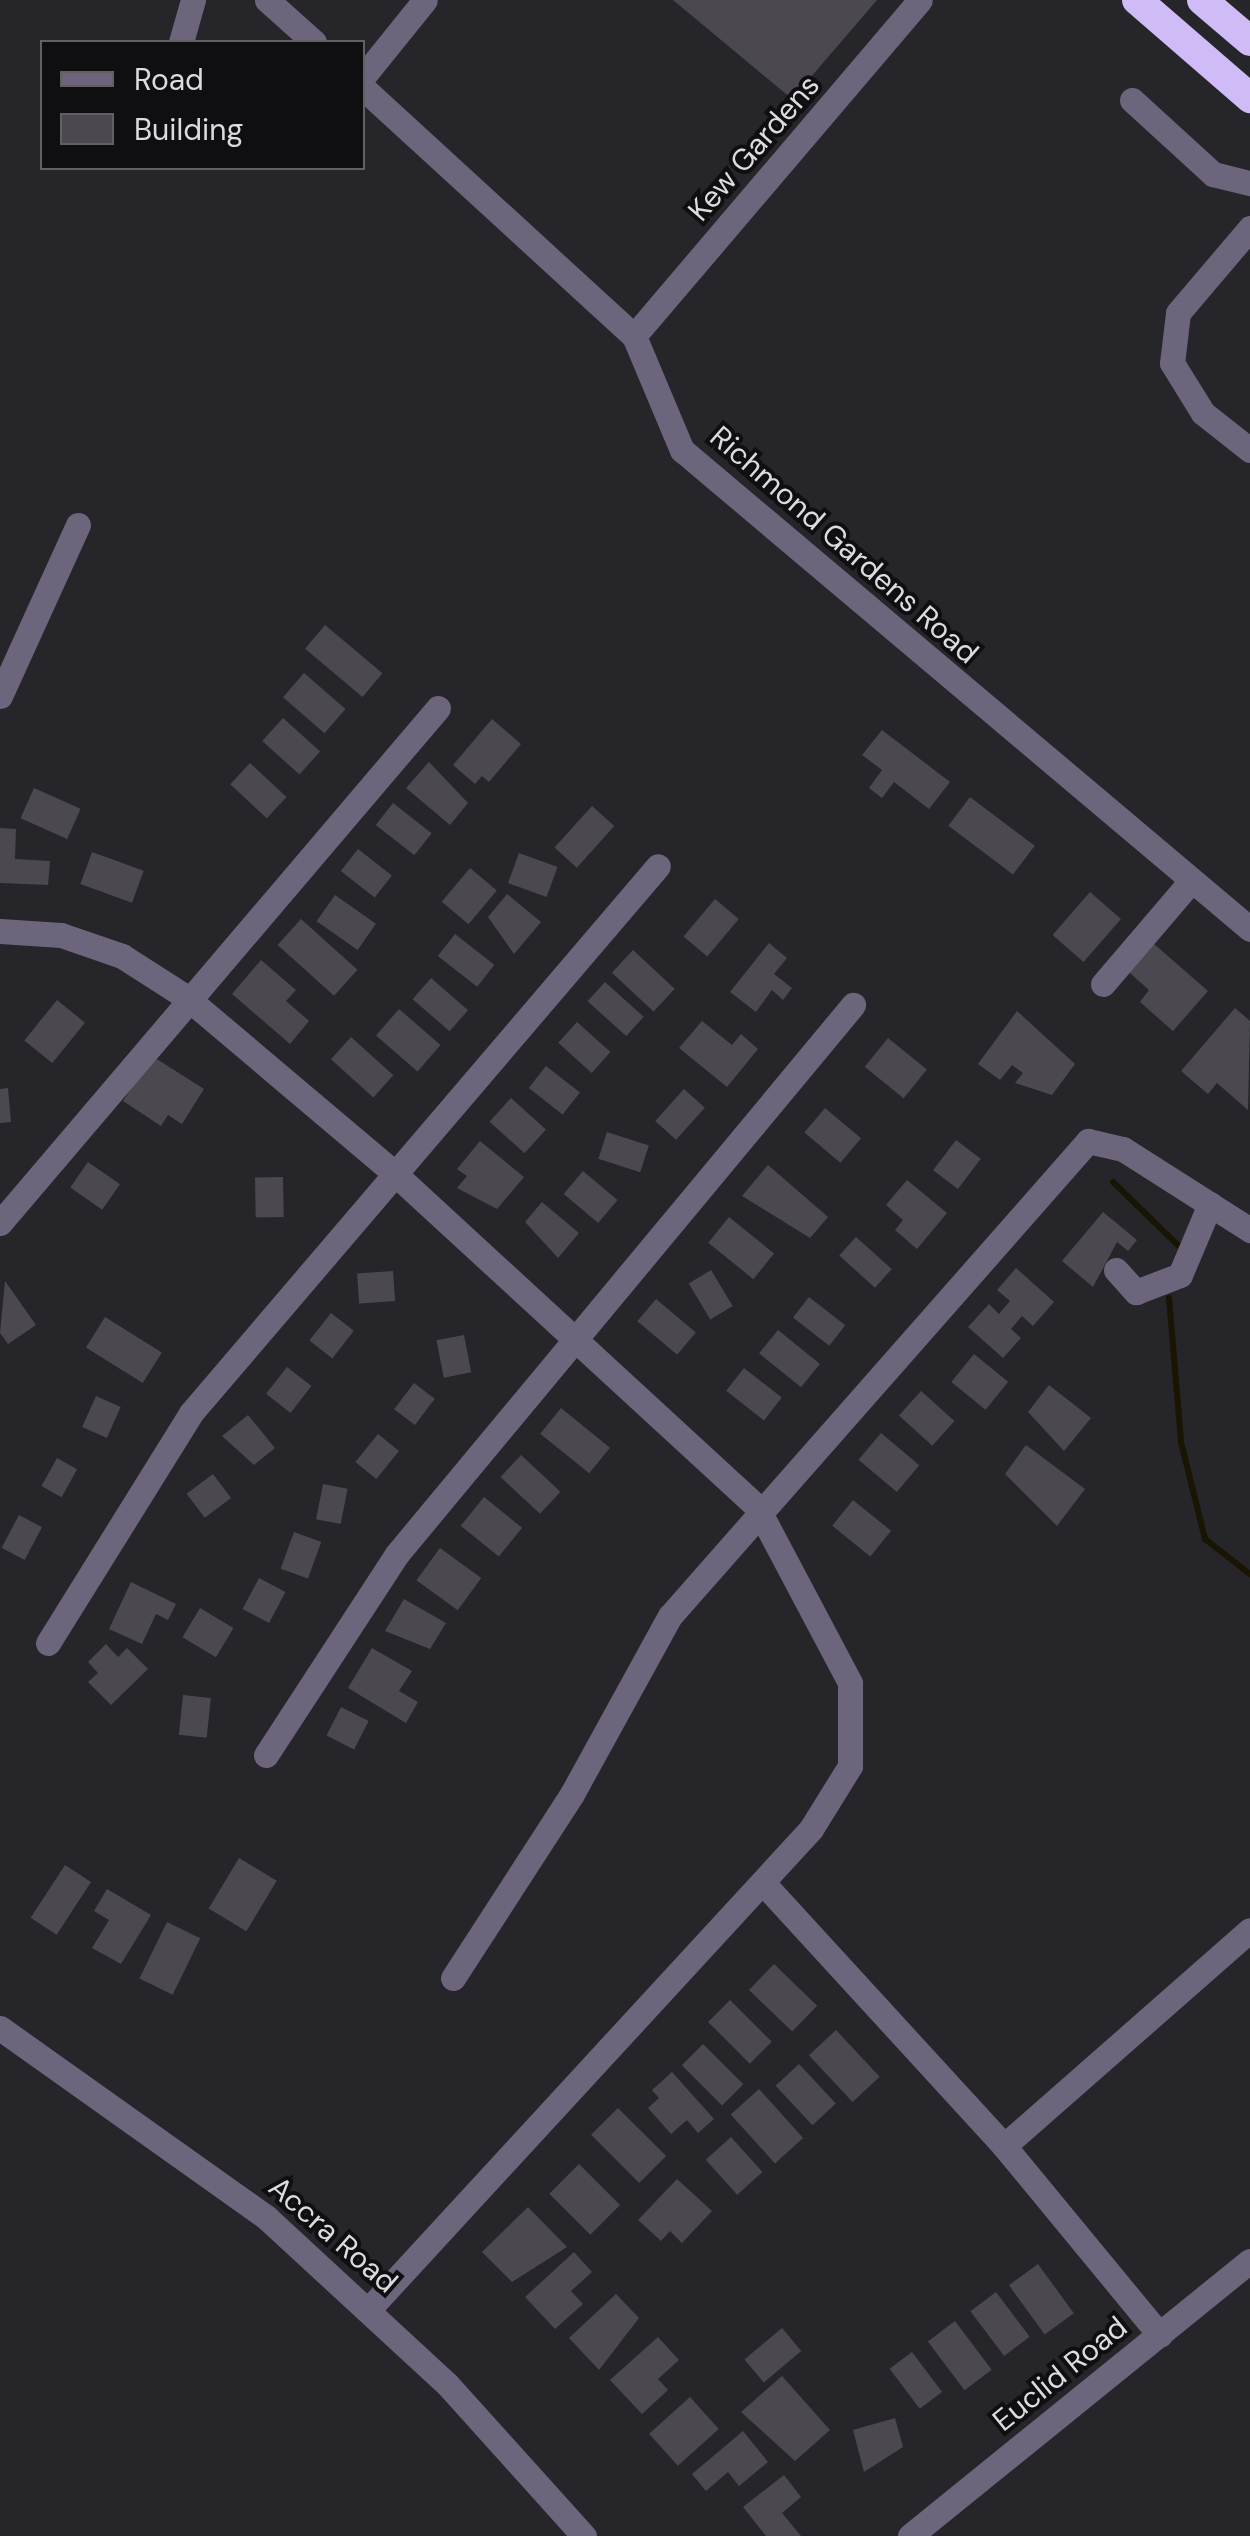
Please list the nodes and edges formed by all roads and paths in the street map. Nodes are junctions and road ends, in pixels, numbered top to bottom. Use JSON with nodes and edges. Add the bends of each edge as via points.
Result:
{"nodes":[{"id":1,"x":193,"y":0,"type":"edge"},
{"id":2,"x":267,"y":0,"type":"edge"},
{"id":3,"x":425,"y":0,"type":"edge"},
{"id":4,"x":920,"y":0,"type":"edge"},
{"id":5,"x":1137,"y":0,"type":"edge"},
{"id":6,"x":1202,"y":0,"type":"edge"},
{"id":7,"x":182,"y":40,"type":"edge"},
{"id":8,"x":312,"y":40,"type":"edge"},
{"id":9,"x":1250,"y":41,"type":"edge"},
{"id":10,"x":365,"y":74,"type":"edge"},
{"id":11,"x":365,"y":89,"type":"edge"},
{"id":12,"x":1250,"y":98,"type":"edge"},
{"id":13,"x":1132,"y":100,"type":"dead end"},
{"id":14,"x":1250,"y":183,"type":"edge"},
{"id":15,"x":1250,"y":228,"type":"edge"},
{"id":16,"x":634,"y":336,"type":"junction"},
{"id":17,"x":1250,"y":450,"type":"edge"},
{"id":18,"x":78,"y":526,"type":"dead end"},
{"id":19,"x":0,"y":696,"type":"edge"},
{"id":20,"x":438,"y":708,"type":"dead end"},
{"id":21,"x":658,"y":866,"type":"dead end"},
{"id":22,"x":1190,"y":882,"type":"junction"},
{"id":23,"x":1250,"y":928,"type":"edge"},
{"id":24,"x":0,"y":932,"type":"edge"},
{"id":25,"x":1103,"y":984,"type":"dead end"},
{"id":26,"x":186,"y":996,"type":"junction"},
{"id":27,"x":852,"y":1005,"type":"dead end"},
{"id":28,"x":393,"y":1172,"type":"junction"},
{"id":29,"x":1210,"y":1204,"type":"junction"},
{"id":30,"x":0,"y":1223,"type":"edge"},
{"id":31,"x":1250,"y":1230,"type":"edge"},
{"id":32,"x":1116,"y":1270,"type":"dead end"},
{"id":33,"x":578,"y":1340,"type":"junction"},
{"id":34,"x":757,"y":1508,"type":"junction"},
{"id":35,"x":48,"y":1643,"type":"dead end"},
{"id":36,"x":266,"y":1755,"type":"dead end"},
{"id":37,"x":765,"y":1885,"type":"junction"},
{"id":38,"x":1250,"y":1930,"type":"edge"},
{"id":39,"x":452,"y":1978,"type":"dead end"},
{"id":40,"x":0,"y":2028,"type":"edge"},
{"id":41,"x":1004,"y":2146,"type":"junction"},
{"id":42,"x":1250,"y":2261,"type":"edge"},
{"id":43,"x":369,"y":2309,"type":"junction"},
{"id":44,"x":1160,"y":2336,"type":"junction"},
{"id":45,"x":584,"y":2536,"type":"edge"},
{"id":46,"x":910,"y":2536,"type":"edge"}],
"edges":[{"from":1,"to":7,"type":"street"},
{"from":2,"to":8,"type":"street"},
{"from":3,"to":10,"type":"street"},
{"from":4,"to":16,"type":"street","name":"Kew Gardens"},
{"from":5,"to":12,"type":"highway"},
{"from":6,"to":9,"type":"highway"},
{"from":11,"to":16,"type":"street","name":"Richmond Gardens Road"},
{"from":13,"to":14,"type":"street","via":[[1213,174]]},
{"from":15,"to":17,"type":"street","via":[[1178,313],[1172,363],[1203,413]]},
{"from":16,"to":22,"type":"street","name":"Richmond Gardens Road","via":[[682,450]]},
{"from":18,"to":19,"type":"street"},
{"from":20,"to":26,"type":"street"},
{"from":21,"to":28,"type":"street"},
{"from":22,"to":23,"type":"street","name":"Richmond Gardens Road"},
{"from":22,"to":25,"type":"street"},
{"from":24,"to":26,"type":"street","via":[[60,936],[110,952]]},
{"from":26,"to":28,"type":"street"},
{"from":26,"to":30,"type":"street"},
{"from":27,"to":33,"type":"street"},
{"from":28,"to":33,"type":"street"},
{"from":28,"to":35,"type":"street","via":[[191,1413]]},
{"from":29,"to":31,"type":"street"},
{"from":29,"to":32,"type":"street","via":[[1180,1276],[1136,1292]]},
{"from":29,"to":34,"type":"street","via":[[1123,1149],[1088,1141]]},
{"from":33,"to":34,"type":"street"},
{"from":33,"to":36,"type":"street","via":[[397,1554]]},
{"from":34,"to":37,"type":"street","via":[[830,1633],[856,1721],[838,1791]]},
{"from":34,"to":39,"type":"street","via":[[670,1616],[572,1794]]},
{"from":37,"to":41,"type":"street"},
{"from":37,"to":43,"type":"street"},
{"from":38,"to":41,"type":"street"},
{"from":40,"to":43,"type":"street","name":"Accra Road","via":[[179,2147]]},
{"from":41,"to":44,"type":"street"},
{"from":42,"to":44,"type":"street","name":"Euclid Road"},
{"from":43,"to":45,"type":"street","name":"Accra Road"},
{"from":44,"to":46,"type":"street","name":"Euclid Road"}]}
